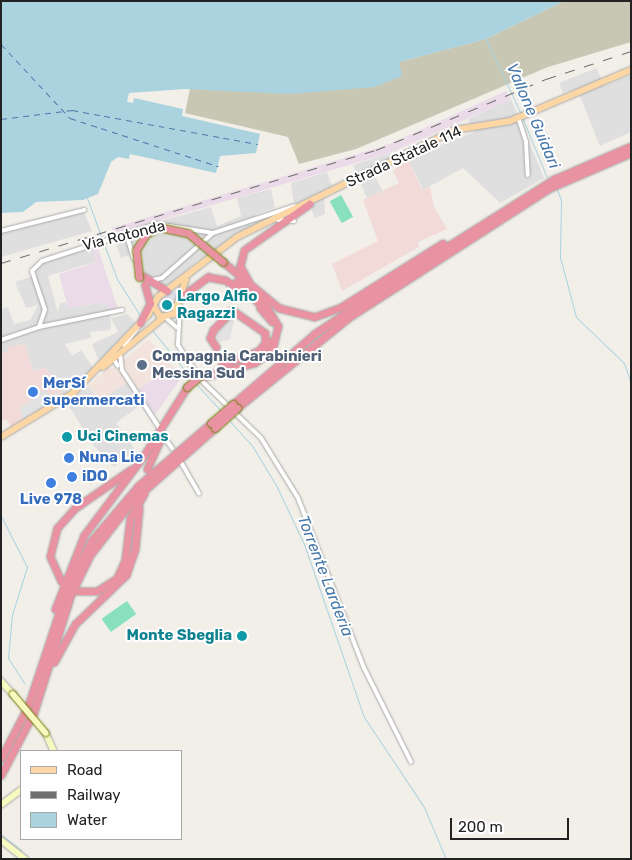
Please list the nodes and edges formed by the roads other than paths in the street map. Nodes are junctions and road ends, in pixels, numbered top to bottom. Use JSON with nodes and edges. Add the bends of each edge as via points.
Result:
{"nodes":[{"id":1,"x":631,"y":70,"type":"edge"},
{"id":2,"x":521,"y":116,"type":"junction"},
{"id":3,"x":631,"y":146,"type":"edge"},
{"id":4,"x":631,"y":153,"type":"edge"},
{"id":5,"x":528,"y":175,"type":"dead end"},
{"id":6,"x":556,"y":181,"type":"junction"},
{"id":7,"x":548,"y":186,"type":"junction"},
{"id":8,"x":308,"y":203,"type":"junction"},
{"id":9,"x":84,"y":210,"type":"dead end"},
{"id":10,"x":258,"y":215,"type":"junction"},
{"id":11,"x":281,"y":218,"type":"junction"},
{"id":12,"x":479,"y":225,"type":"junction"},
{"id":13,"x":1,"y":231,"type":"edge"},
{"id":14,"x":124,"y":233,"type":"junction"},
{"id":15,"x":214,"y":233,"type":"junction"},
{"id":16,"x":257,"y":235,"type":"junction"},
{"id":17,"x":221,"y":264,"type":"junction"},
{"id":18,"x":418,"y":268,"type":"junction"},
{"id":19,"x":141,"y":277,"type":"junction"},
{"id":20,"x":144,"y":285,"type":"junction"},
{"id":21,"x":254,"y":290,"type":"junction"},
{"id":22,"x":167,"y":291,"type":"junction"},
{"id":23,"x":180,"y":296,"type":"junction"},
{"id":24,"x":154,"y":304,"type":"junction"},
{"id":25,"x":180,"y":306,"type":"junction"},
{"id":26,"x":122,"y":310,"type":"dead end"},
{"id":27,"x":165,"y":318,"type":"junction"},
{"id":28,"x":272,"y":322,"type":"junction"},
{"id":29,"x":140,"y":323,"type":"junction"},
{"id":30,"x":39,"y":326,"type":"junction"},
{"id":31,"x":177,"y":329,"type":"junction"},
{"id":32,"x":1,"y":340,"type":"edge"},
{"id":33,"x":216,"y":348,"type":"dead end"},
{"id":34,"x":120,"y":352,"type":"junction"},
{"id":35,"x":111,"y":357,"type":"junction"},
{"id":36,"x":228,"y":364,"type":"junction"},
{"id":37,"x":104,"y":366,"type":"junction"},
{"id":38,"x":120,"y":367,"type":"junction"},
{"id":39,"x":90,"y":376,"type":"junction"},
{"id":40,"x":202,"y":376,"type":"junction"},
{"id":41,"x":188,"y":388,"type":"junction"},
{"id":42,"x":212,"y":427,"type":"junction"},
{"id":43,"x":160,"y":429,"type":"dead end"},
{"id":44,"x":1,"y":437,"type":"edge"},
{"id":45,"x":164,"y":437,"type":"dead end"},
{"id":46,"x":172,"y":448,"type":"dead end"},
{"id":47,"x":141,"y":460,"type":"junction"},
{"id":48,"x":182,"y":464,"type":"dead end"},
{"id":49,"x":147,"y":469,"type":"dead end"},
{"id":50,"x":199,"y":492,"type":"dead end"},
{"id":51,"x":140,"y":508,"type":"dead end"},
{"id":52,"x":61,"y":581,"type":"dead end"},
{"id":53,"x":77,"y":592,"type":"dead end"},
{"id":54,"x":40,"y":671,"type":"junction"},
{"id":55,"x":1,"y":681,"type":"edge"},
{"id":56,"x":37,"y":702,"type":"junction"},
{"id":57,"x":54,"y":750,"type":"edge"},
{"id":58,"x":1,"y":758,"type":"edge"},
{"id":59,"x":411,"y":762,"type":"dead end"},
{"id":60,"x":1,"y":775,"type":"edge"},
{"id":61,"x":20,"y":791,"type":"edge"},
{"id":62,"x":1,"y":804,"type":"edge"},
{"id":63,"x":1,"y":840,"type":"edge"},
{"id":64,"x":25,"y":859,"type":"edge"}],
"edges":[{"from":1,"to":2,"type":"main road","name":"Strada Statale 114"},
{"from":2,"to":5,"type":"street"},
{"from":2,"to":8,"type":"main road","name":"Strada Statale 114","via":[[454,130]]},
{"from":3,"to":6,"type":"highway"},
{"from":4,"to":6,"type":"highway"},
{"from":6,"to":7,"type":"highway"},
{"from":7,"to":12,"type":"highway"},
{"from":7,"to":18,"type":"highway"},
{"from":8,"to":11,"type":"highway"},
{"from":8,"to":11,"type":"street"},
{"from":9,"to":13,"type":"street"},
{"from":10,"to":11,"type":"street"},
{"from":10,"to":11,"type":"street"},
{"from":10,"to":15,"type":"street"},
{"from":11,"to":16,"type":"highway"},
{"from":11,"to":22,"type":"main road","via":[[215,250]]},
{"from":12,"to":18,"type":"highway"},
{"from":12,"to":21,"type":"highway","via":[[324,315],[290,314]]},
{"from":14,"to":15,"type":"street","name":"Via Rotonda","via":[[165,223]]},
{"from":14,"to":15,"type":"street","via":[[138,268],[155,280]]},
{"from":14,"to":30,"type":"street","name":"Via Rotonda","via":[[33,267],[45,310]]},
{"from":16,"to":21,"type":"highway","via":[[240,260]]},
{"from":16,"to":23,"type":"main road","via":[[208,260],[182,284]]},
{"from":17,"to":19,"type":"highway","bridge":true,"via":[[183,230],[159,227],[146,234],[136,250]]},
{"from":17,"to":21,"type":"highway"},
{"from":17,"to":28,"type":"highway"},
{"from":18,"to":42,"type":"highway","bridge":true,"via":[[314,334]]},
{"from":19,"to":20,"type":"highway"},
{"from":19,"to":22,"type":"highway"},
{"from":20,"to":24,"type":"highway"},
{"from":20,"to":29,"type":"highway","via":[[150,303]]},
{"from":21,"to":40,"type":"highway","via":[[275,319],[279,334],[274,348],[258,362]]},
{"from":22,"to":23,"type":"main road"},
{"from":22,"to":24,"type":"main road"},
{"from":23,"to":25,"type":"main road"},
{"from":23,"to":28,"type":"highway","via":[[201,279],[219,277]]},
{"from":24,"to":27,"type":"main road"},
{"from":24,"to":29,"type":"main road"},
{"from":25,"to":27,"type":"main road"},
{"from":25,"to":31,"type":"street"},
{"from":26,"to":30,"type":"street"},
{"from":27,"to":31,"type":"street"},
{"from":27,"to":34,"type":"main road"},
{"from":28,"to":36,"type":"highway","via":[[274,336],[268,349],[250,360]]},
{"from":29,"to":35,"type":"main road"},
{"from":30,"to":32,"type":"street"},
{"from":31,"to":59,"type":"street","via":[[177,343],[197,375],[261,438],[298,498],[364,668]]},
{"from":33,"to":36,"type":"highway","via":[[210,338],[215,325],[228,312],[241,313],[264,330],[265,343],[254,354]]},
{"from":34,"to":35,"type":"main road"},
{"from":34,"to":38,"type":"street"},
{"from":35,"to":37,"type":"main road"},
{"from":35,"to":38,"type":"street"},
{"from":35,"to":39,"type":"main road"},
{"from":36,"to":40,"type":"highway"},
{"from":37,"to":38,"type":"street"},
{"from":37,"to":39,"type":"main road"},
{"from":38,"to":43,"type":"street"},
{"from":39,"to":44,"type":"main road","via":[[59,403]]},
{"from":40,"to":41,"type":"highway","bridge":true},
{"from":41,"to":47,"type":"highway"},
{"from":41,"to":49,"type":"highway"},
{"from":42,"to":53,"type":"highway","via":[[139,500],[130,518],[125,560],[117,578],[97,591]]},
{"from":42,"to":54,"type":"highway","via":[[138,486],[97,533],[69,583]]},
{"from":42,"to":56,"type":"highway","via":[[130,502],[98,544],[71,594]]},
{"from":45,"to":46,"type":"street"},
{"from":47,"to":52,"type":"highway","via":[[60,524],[50,556]]},
{"from":47,"to":54,"type":"highway","via":[[99,513],[74,554]]},
{"from":48,"to":50,"type":"street"},
{"from":51,"to":56,"type":"highway","via":[[128,571],[66,636]]},
{"from":54,"to":58,"type":"highway","via":[[21,722]]},
{"from":55,"to":57,"type":"street","bridge":true,"via":[[46,733]]},
{"from":56,"to":60,"type":"highway"},
{"from":61,"to":62,"type":"street"},
{"from":63,"to":64,"type":"street"}]}
